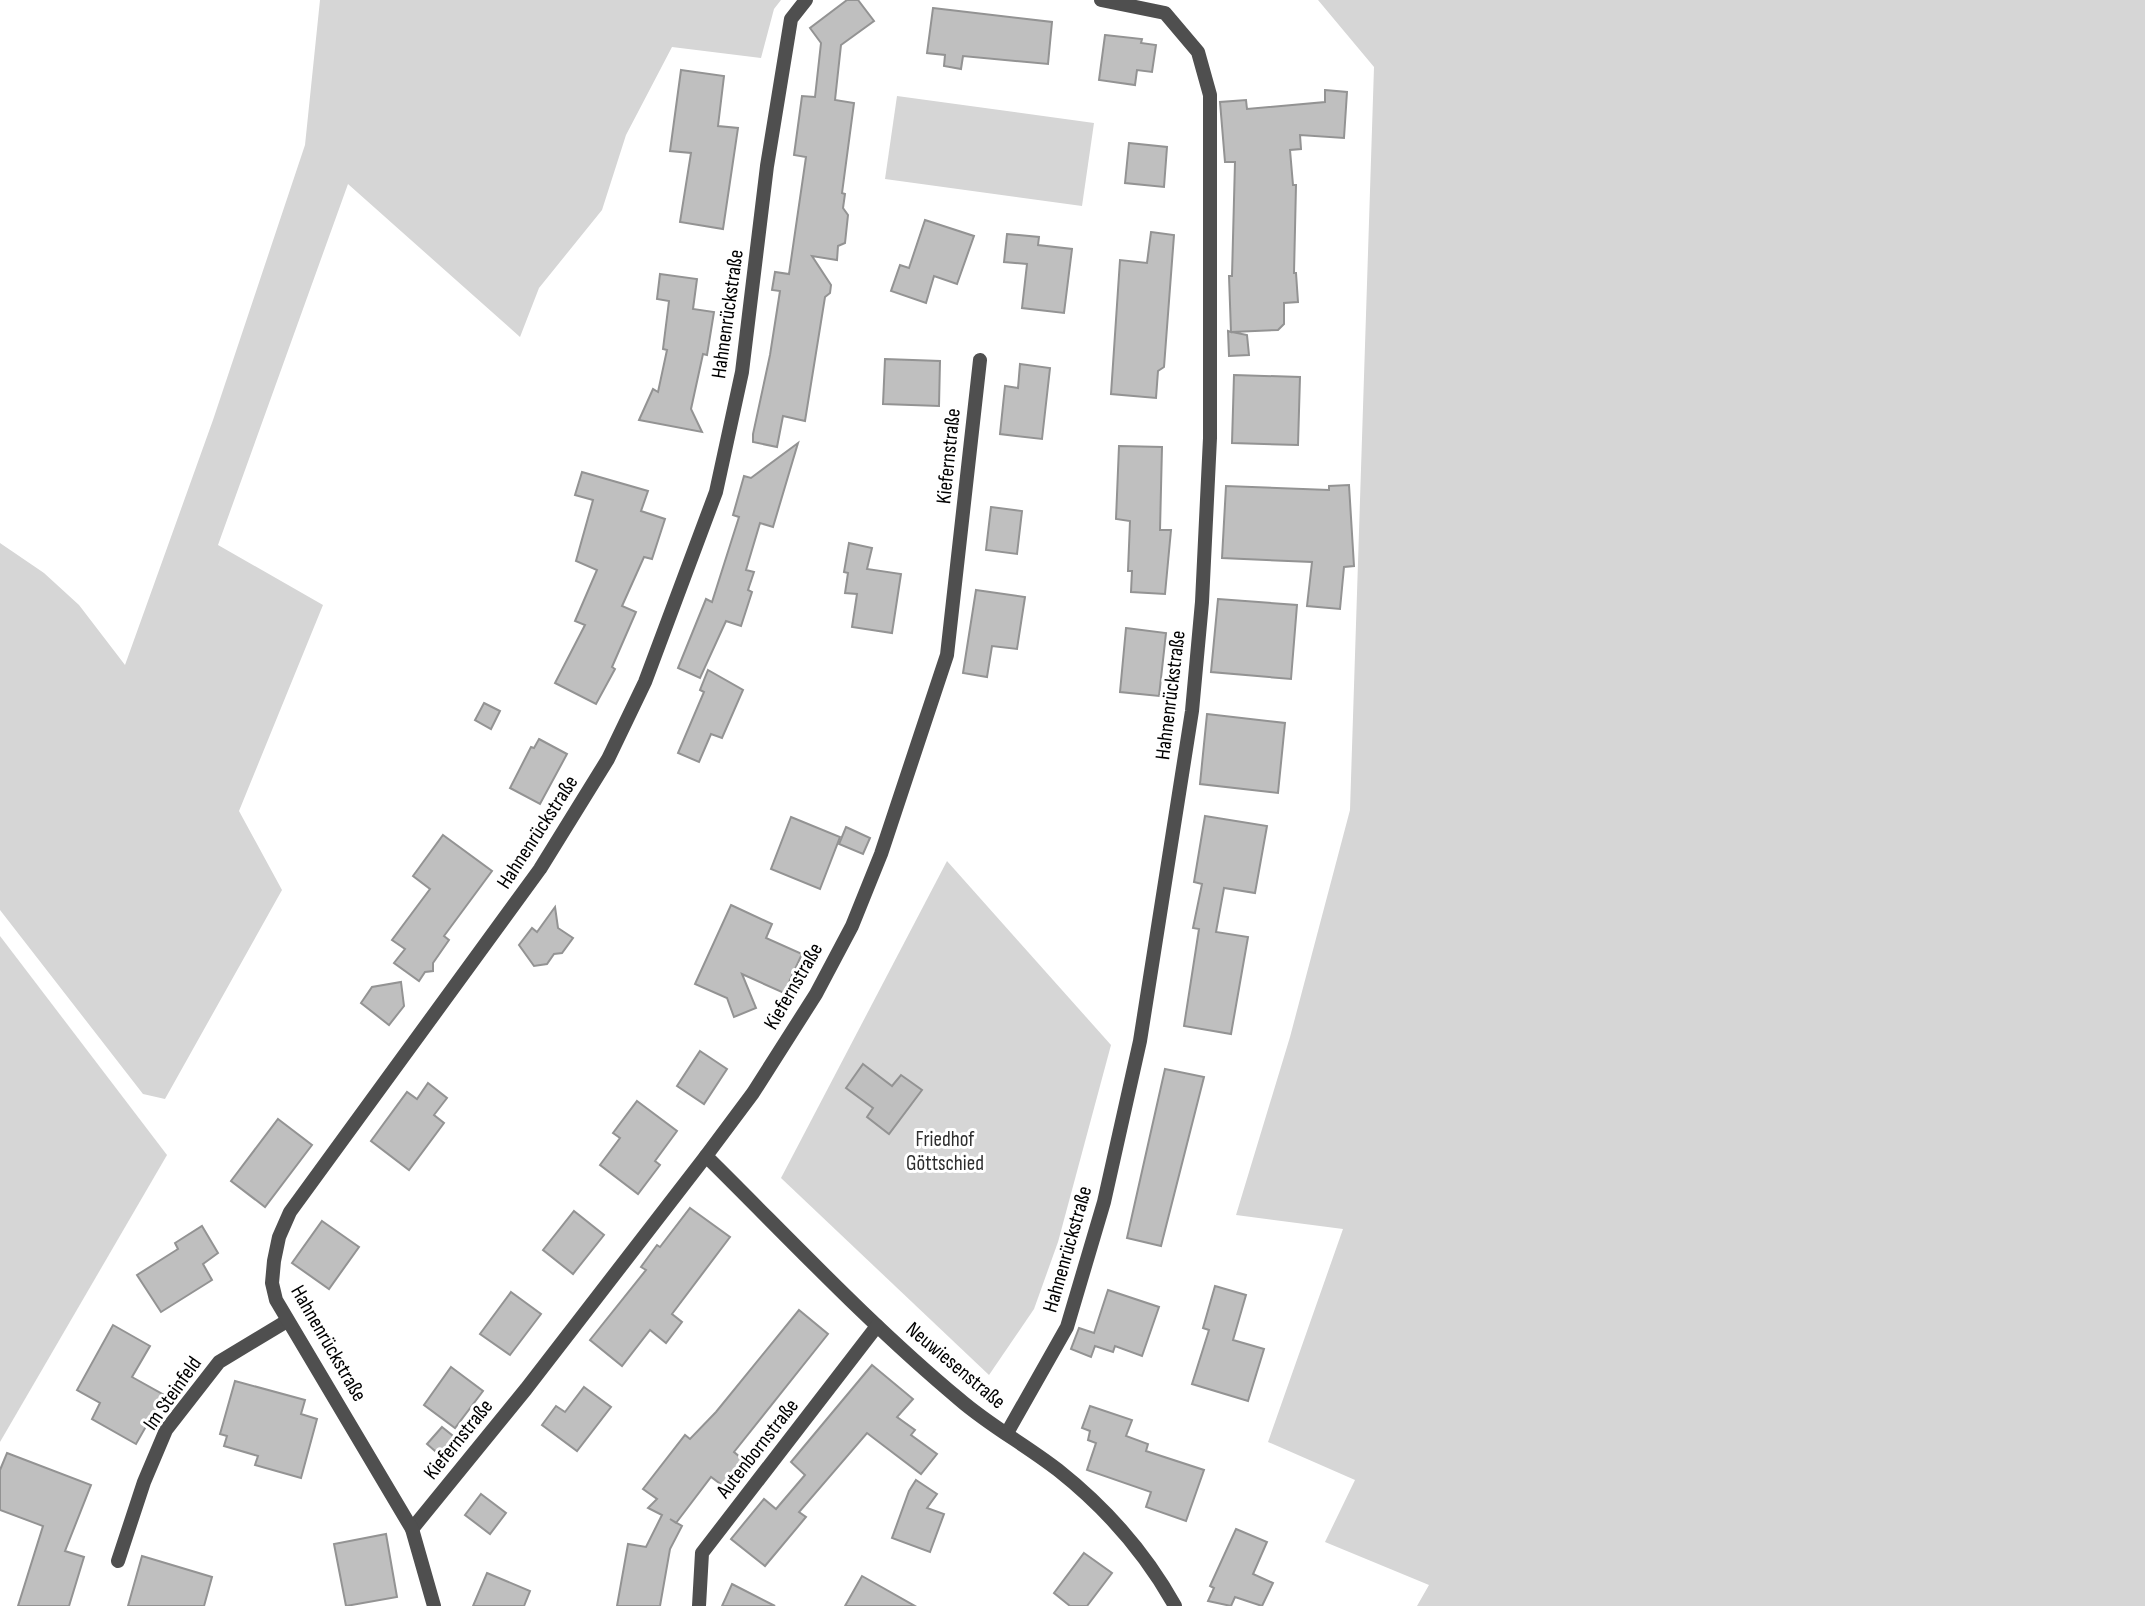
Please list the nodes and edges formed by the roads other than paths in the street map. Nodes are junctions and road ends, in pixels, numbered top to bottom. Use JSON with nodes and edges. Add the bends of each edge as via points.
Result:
{"nodes":[{"id":1,"x":806,"y":0,"type":"edge"},
{"id":2,"x":1101,"y":0,"type":"edge"},
{"id":3,"x":980,"y":360,"type":"dead end"},
{"id":4,"x":706,"y":1156,"type":"junction"},
{"id":5,"x":286,"y":1321,"type":"junction"},
{"id":6,"x":877,"y":1326,"type":"junction"},
{"id":7,"x":1007,"y":1433,"type":"junction"},
{"id":8,"x":412,"y":1529,"type":"junction"},
{"id":9,"x":118,"y":1561,"type":"dead end"},
{"id":10,"x":434,"y":1606,"type":"edge"},
{"id":11,"x":699,"y":1606,"type":"edge"},
{"id":12,"x":1175,"y":1606,"type":"edge"}],
"edges":[{"from":1,"to":5,"type":"street","name":"Hahnenrückstraße","via":[[791,19],[767,166],[742,372],[716,492],[671,617],[614,748],[578,810],[290,1212],[279,1237],[272,1283]]},
{"from":2,"to":7,"type":"street","name":"Hahnenrückstraße","via":[[1165,13],[1198,52],[1210,95],[1210,439],[1202,602],[1192,711],[1140,1041],[1104,1202],[1067,1327]]},
{"from":3,"to":4,"type":"street","name":"Kiefernstraße","via":[[947,655],[881,854],[852,926],[816,994]]},
{"from":4,"to":6,"type":"street","name":"Neuwiesenstraße"},
{"from":4,"to":8,"type":"street","name":"Kiefernstraße"},
{"from":5,"to":8,"type":"street","name":"Hahnenrückstraße"},
{"from":5,"to":9,"type":"street","name":"Im Steinfeld","via":[[219,1362],[166,1430]]},
{"from":6,"to":7,"type":"street","name":"Neuwiesenstraße","via":[[960,1401]]},
{"from":6,"to":11,"type":"street","name":"Autenbornstraße","via":[[702,1553]]},
{"from":7,"to":12,"type":"street","name":"Neuwiesenstraße","via":[[1112,1517]]},
{"from":8,"to":10,"type":"street","name":"Hahnenrückstraße"}]}
